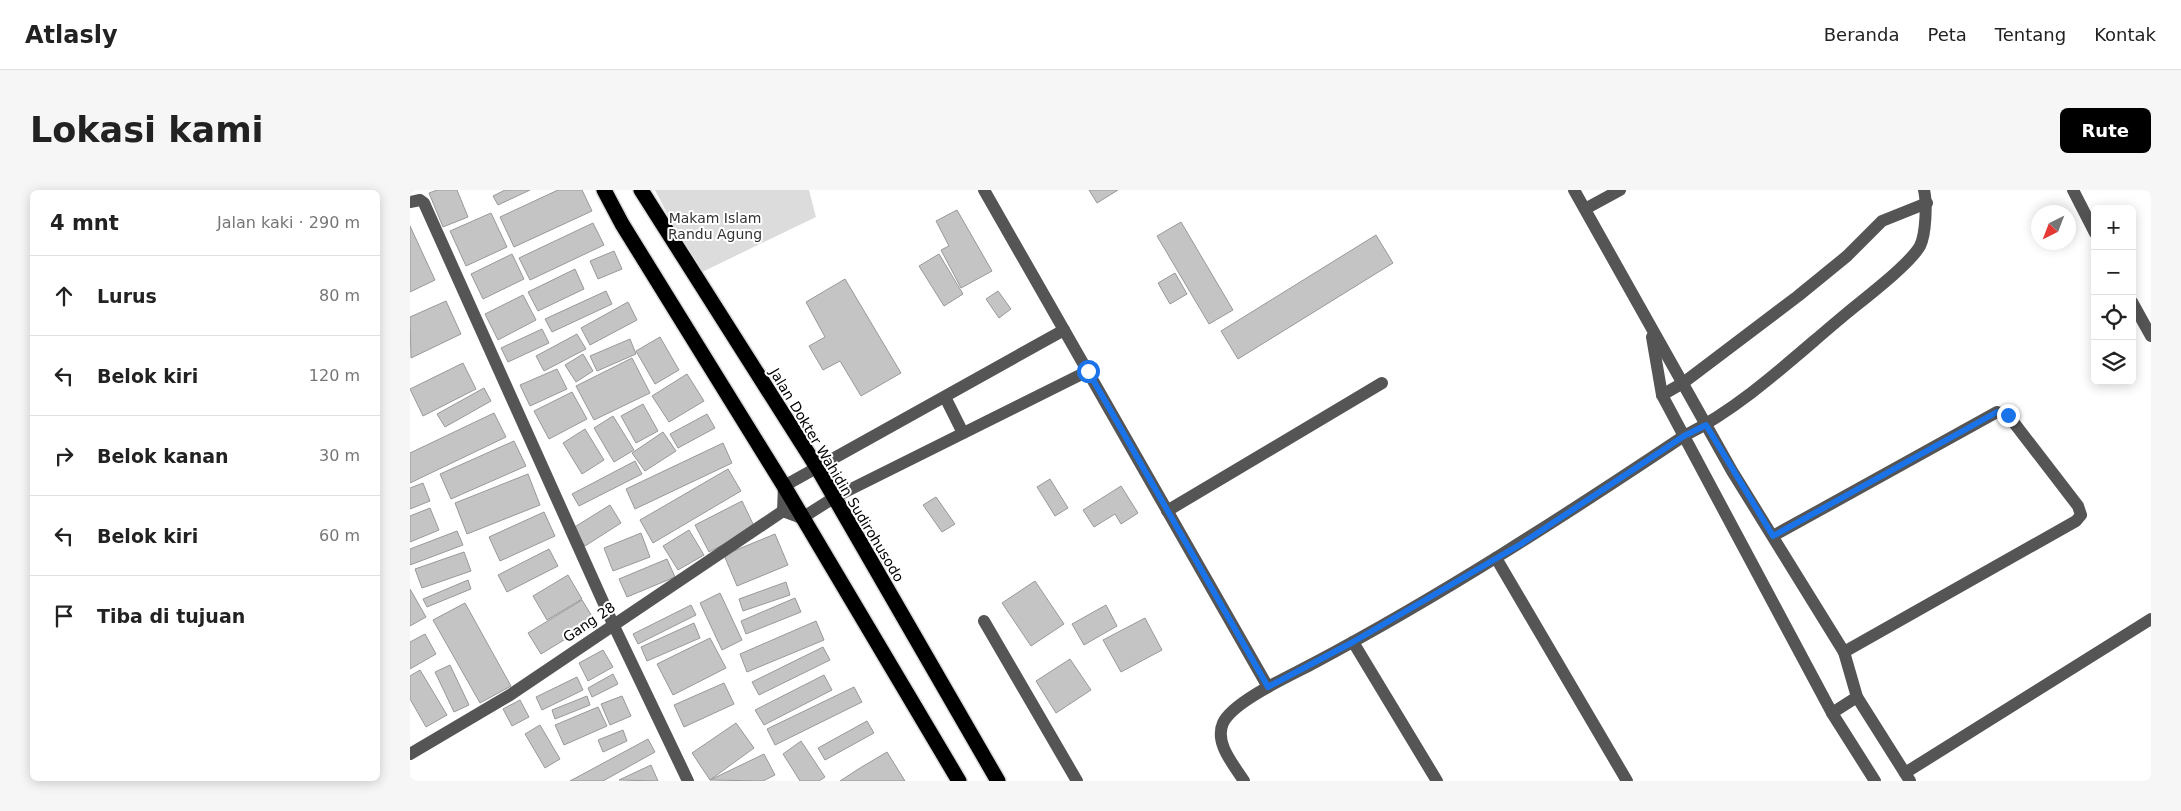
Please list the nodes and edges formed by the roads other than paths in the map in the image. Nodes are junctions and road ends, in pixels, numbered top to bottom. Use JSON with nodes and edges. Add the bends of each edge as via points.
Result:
{"nodes":[{"id":1,"x":604,"y":190,"type":"edge"},
{"id":2,"x":641,"y":190,"type":"edge"},
{"id":3,"x":984,"y":190,"type":"edge"},
{"id":4,"x":1574,"y":190,"type":"edge"},
{"id":5,"x":1620,"y":190,"type":"edge"},
{"id":6,"x":1924,"y":190,"type":"edge"},
{"id":7,"x":2073,"y":190,"type":"edge"},
{"id":8,"x":410,"y":202,"type":"edge"},
{"id":9,"x":1927,"y":203,"type":"junction"},
{"id":10,"x":1585,"y":209,"type":"junction"},
{"id":11,"x":2091,"y":225,"type":"edge"},
{"id":12,"x":2136,"y":309,"type":"edge"},
{"id":13,"x":1651,"y":329,"type":"junction"},
{"id":14,"x":1064,"y":330,"type":"junction"},
{"id":15,"x":2151,"y":336,"type":"edge"},
{"id":16,"x":1088,"y":371,"type":"junction"},
{"id":17,"x":1382,"y":383,"type":"dead end"},
{"id":18,"x":1683,"y":383,"type":"junction"},
{"id":19,"x":1662,"y":395,"type":"junction"},
{"id":20,"x":945,"y":397,"type":"junction"},
{"id":21,"x":1706,"y":425,"type":"junction"},
{"id":22,"x":963,"y":433,"type":"junction"},
{"id":23,"x":1684,"y":436,"type":"junction"},
{"id":24,"x":818,"y":468,"type":"junction"},
{"id":25,"x":784,"y":486,"type":"junction"},
{"id":26,"x":834,"y":498,"type":"junction"},
{"id":27,"x":783,"y":511,"type":"junction"},
{"id":28,"x":1167,"y":511,"type":"junction"},
{"id":29,"x":802,"y":518,"type":"junction"},
{"id":30,"x":1773,"y":536,"type":"junction"},
{"id":31,"x":1496,"y":558,"type":"junction"},
{"id":32,"x":2151,"y":619,"type":"edge"},
{"id":33,"x":984,"y":621,"type":"dead end"},
{"id":34,"x":613,"y":624,"type":"junction"},
{"id":35,"x":1353,"y":642,"type":"junction"},
{"id":36,"x":1844,"y":652,"type":"junction"},
{"id":37,"x":1268,"y":687,"type":"junction"},
{"id":38,"x":1857,"y":697,"type":"junction"},
{"id":39,"x":1832,"y":713,"type":"junction"},
{"id":40,"x":410,"y":754,"type":"edge"},
{"id":41,"x":1908,"y":777,"type":"edge"},
{"id":42,"x":688,"y":781,"type":"edge"},
{"id":43,"x":959,"y":781,"type":"edge"},
{"id":44,"x":998,"y":781,"type":"edge"},
{"id":45,"x":1077,"y":781,"type":"edge"},
{"id":46,"x":1244,"y":781,"type":"edge"},
{"id":47,"x":1437,"y":781,"type":"edge"},
{"id":48,"x":1627,"y":781,"type":"edge"},
{"id":49,"x":1875,"y":781,"type":"edge"}],
"edges":[{"from":1,"to":25,"type":"highway"},
{"from":2,"to":24,"type":"highway","name":"Jalan Dokter Wahidin Sudirohusodo"},
{"from":3,"to":14,"type":"street"},
{"from":4,"to":10,"type":"street"},
{"from":5,"to":10,"type":"street"},
{"from":6,"to":9,"type":"street"},
{"from":7,"to":11,"type":"street"},
{"from":8,"to":34,"type":"street","via":[[420,200],[424,203]]},
{"from":9,"to":18,"type":"street","via":[[1882,222],[1798,296]]},
{"from":9,"to":21,"type":"street","via":[[1920,245],[1902,265],[1751,392]]},
{"from":10,"to":13,"type":"street"},
{"from":12,"to":15,"type":"street"},
{"from":13,"to":18,"type":"street"},
{"from":13,"to":19,"type":"street"},
{"from":14,"to":16,"type":"street"},
{"from":14,"to":20,"type":"street"},
{"from":16,"to":22,"type":"street"},
{"from":16,"to":28,"type":"street"},
{"from":17,"to":28,"type":"street"},
{"from":18,"to":19,"type":"street"},
{"from":18,"to":21,"type":"street"},
{"from":19,"to":23,"type":"street"},
{"from":20,"to":22,"type":"street"},
{"from":20,"to":24,"type":"street"},
{"from":21,"to":23,"type":"street"},
{"from":21,"to":30,"type":"street"},
{"from":22,"to":26,"type":"street"},
{"from":23,"to":31,"type":"street"},
{"from":23,"to":39,"type":"street"},
{"from":24,"to":25,"type":"street"},
{"from":24,"to":26,"type":"highway","name":"Jalan Dokter Wahidin Sudirohusodo"},
{"from":25,"to":27,"type":"street"},
{"from":25,"to":29,"type":"highway"},
{"from":26,"to":29,"type":"street"},
{"from":26,"to":44,"type":"highway","name":"Jalan Dokter Wahidin Sudirohusodo"},
{"from":27,"to":29,"type":"street"},
{"from":27,"to":34,"type":"street","name":"Gang 28"},
{"from":28,"to":37,"type":"street"},
{"from":29,"to":43,"type":"highway"},
{"from":30,"to":36,"type":"street"},
{"from":30,"to":36,"type":"street","via":[[1997,412],[2008,415],[2078,506],[2081,515],[2076,521]]},
{"from":31,"to":35,"type":"street"},
{"from":31,"to":48,"type":"street"},
{"from":32,"to":41,"type":"street"},
{"from":33,"to":45,"type":"street"},
{"from":34,"to":40,"type":"street","name":"Gang 28","via":[[510,695]]},
{"from":34,"to":42,"type":"street"},
{"from":35,"to":37,"type":"street"},
{"from":35,"to":47,"type":"street"},
{"from":36,"to":38,"type":"street"},
{"from":37,"to":46,"type":"street","via":[[1229,714],[1223,724],[1224,748]]},
{"from":38,"to":39,"type":"street"},
{"from":38,"to":41,"type":"street"},
{"from":39,"to":49,"type":"street"}]}
